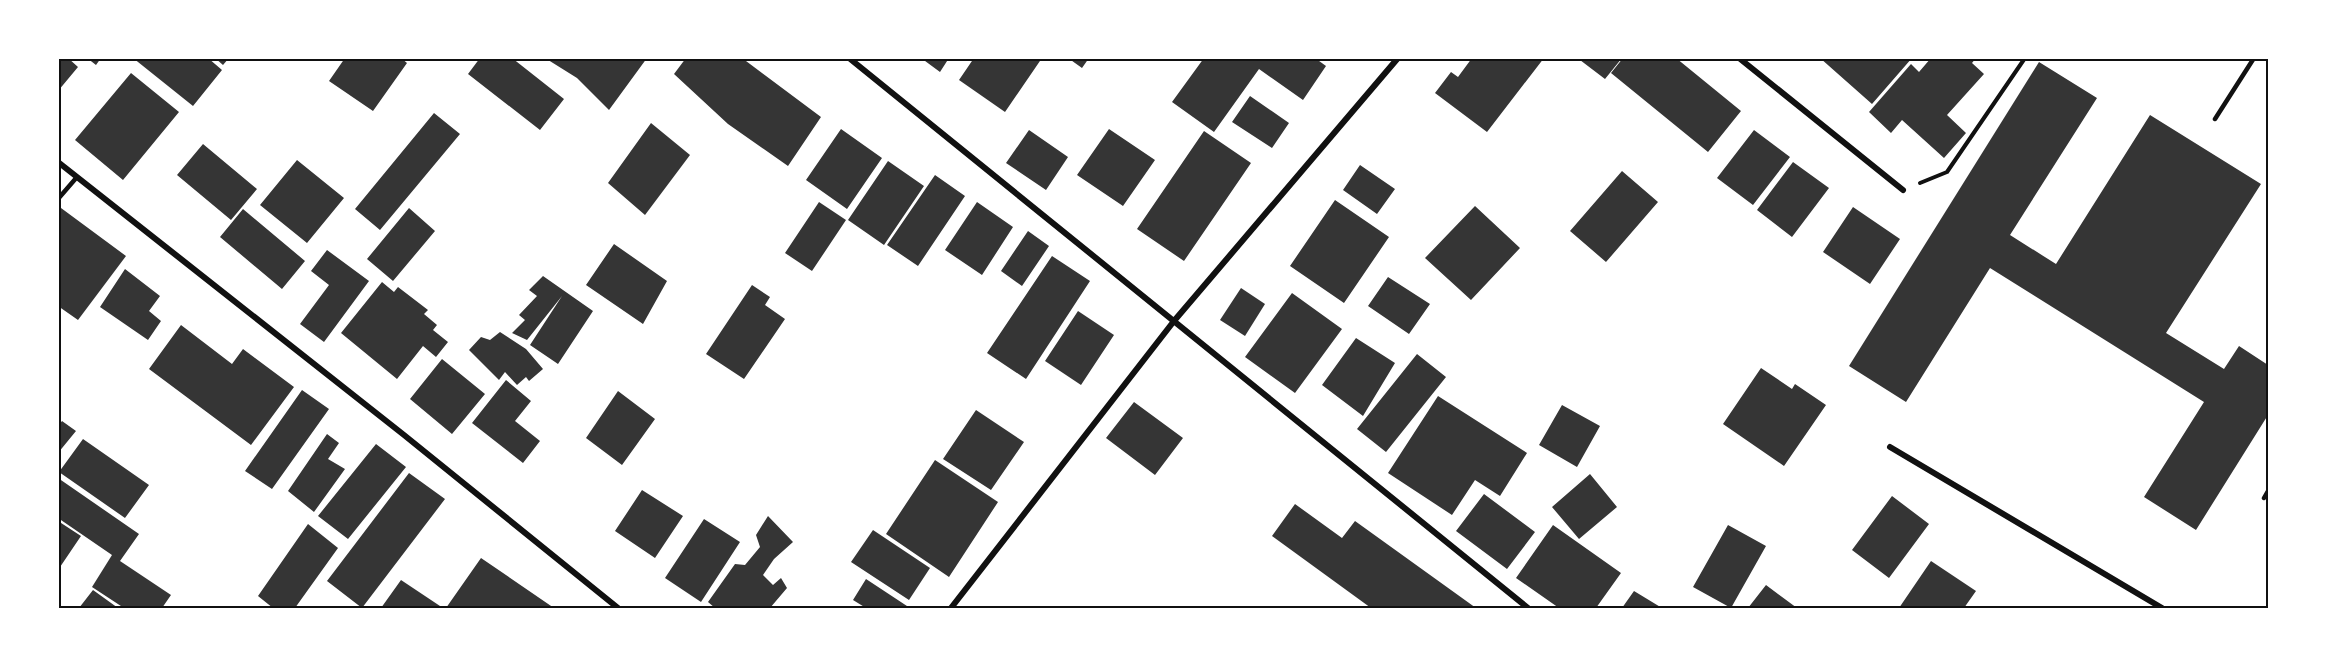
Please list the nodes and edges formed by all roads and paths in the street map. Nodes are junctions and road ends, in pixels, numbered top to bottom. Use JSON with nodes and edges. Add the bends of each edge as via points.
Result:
{"nodes":[{"id":1,"x":849,"y":58,"type":"edge"},
{"id":2,"x":1398,"y":58,"type":"edge"},
{"id":3,"x":1739,"y":58,"type":"edge"},
{"id":4,"x":2025,"y":58,"type":"edge"},
{"id":5,"x":2254,"y":58,"type":"edge"},
{"id":6,"x":2215,"y":119,"type":"dead end"},
{"id":7,"x":58,"y":162,"type":"edge"},
{"id":8,"x":77,"y":177,"type":"junction"},
{"id":9,"x":1903,"y":190,"type":"joint"},
{"id":10,"x":58,"y":199,"type":"edge"},
{"id":11,"x":1174,"y":321,"type":"junction"},
{"id":12,"x":1890,"y":447,"type":"dead end"},
{"id":13,"x":2268,"y":491,"type":"edge"},
{"id":14,"x":2264,"y":498,"type":"dead end"},
{"id":15,"x":618,"y":609,"type":"edge"},
{"id":16,"x":951,"y":609,"type":"edge"},
{"id":17,"x":1528,"y":609,"type":"edge"},
{"id":18,"x":2162,"y":609,"type":"edge"}],
"edges":[{"from":1,"to":11,"type":"street"},
{"from":2,"to":11,"type":"street"},
{"from":3,"to":9,"type":"street"},
{"from":4,"to":9,"type":"path","via":[[1947,172]]},
{"from":5,"to":6,"type":"lane"},
{"from":7,"to":8,"type":"street"},
{"from":8,"to":10,"type":"lane"},
{"from":8,"to":15,"type":"street"},
{"from":11,"to":16,"type":"street"},
{"from":11,"to":17,"type":"street"},
{"from":12,"to":18,"type":"street"},
{"from":13,"to":14,"type":"lane"}]}
